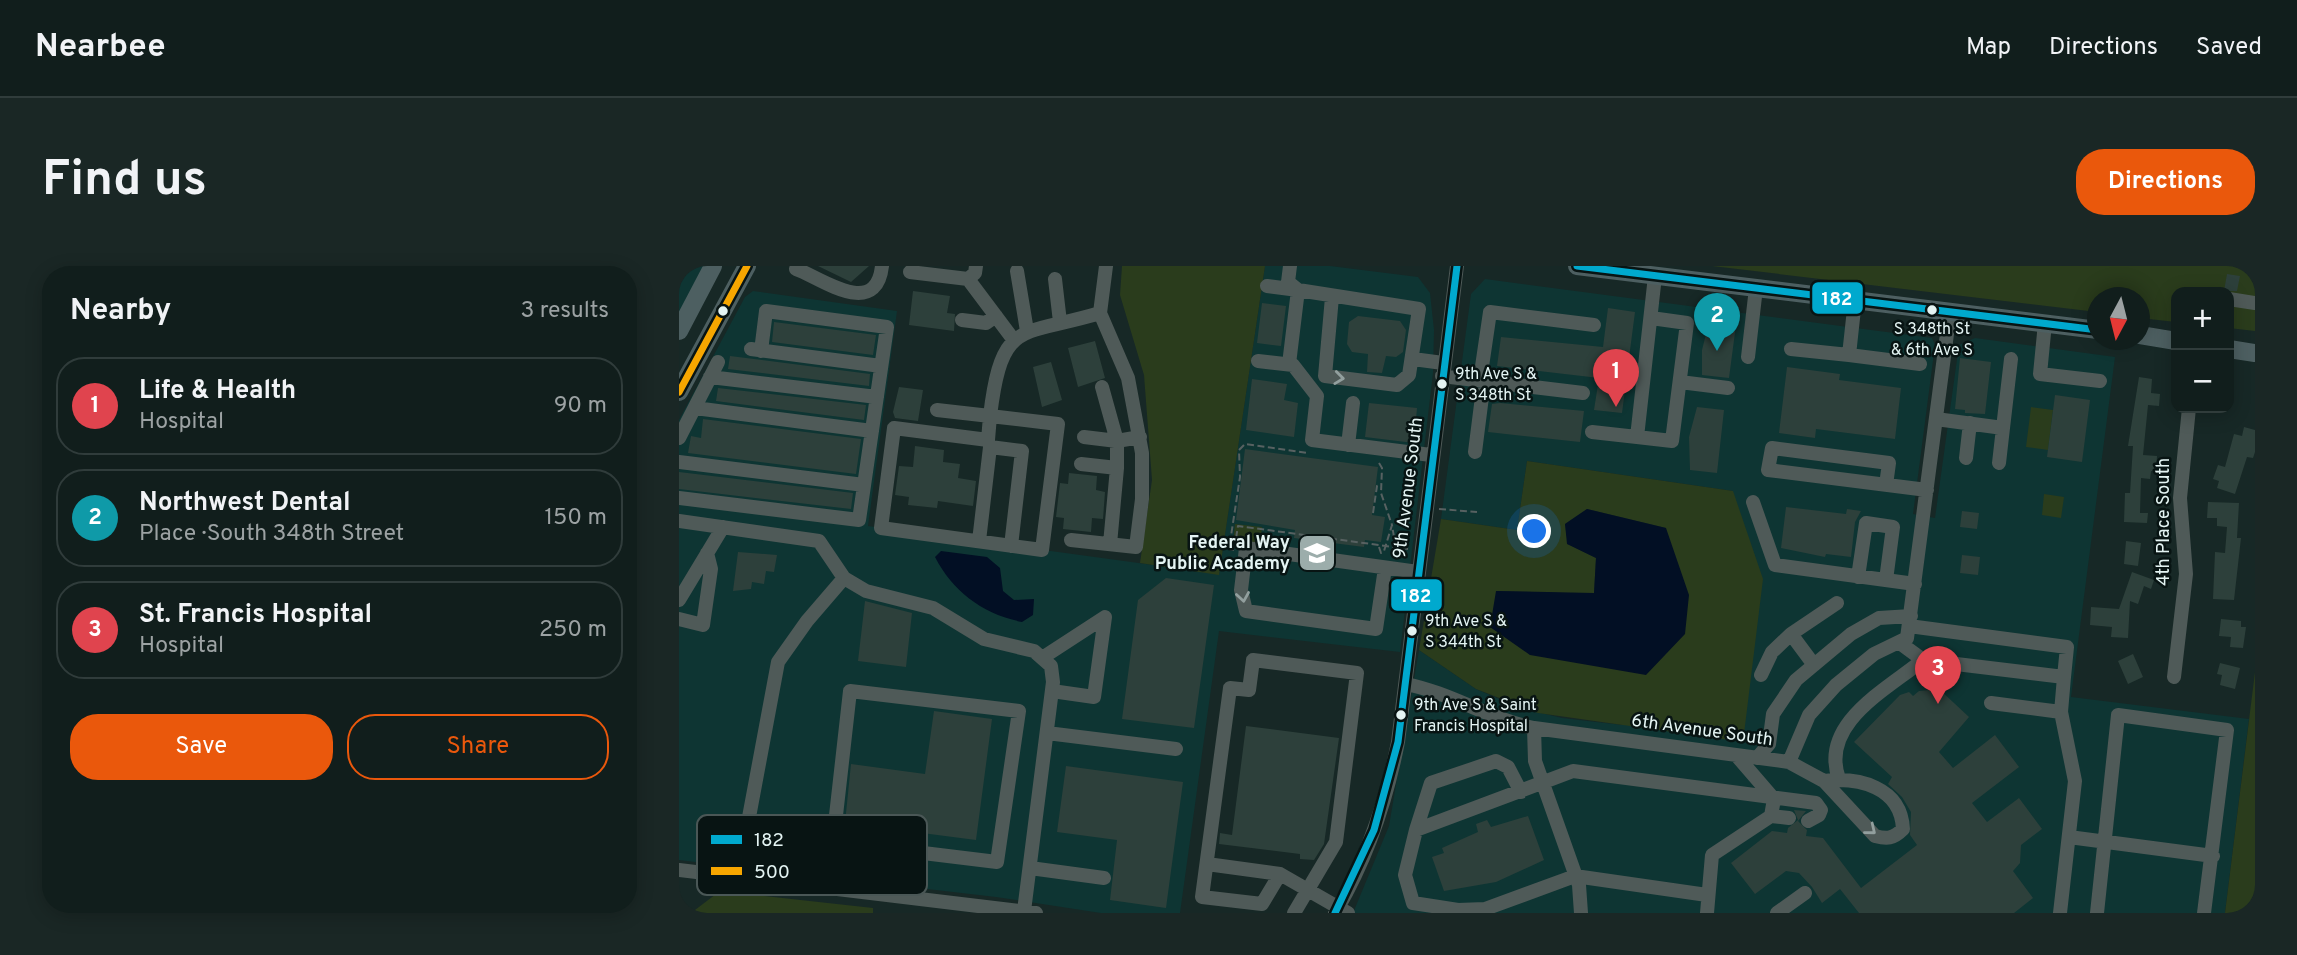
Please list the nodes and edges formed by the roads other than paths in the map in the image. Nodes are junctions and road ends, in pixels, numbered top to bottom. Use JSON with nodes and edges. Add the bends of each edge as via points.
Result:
{"nodes":[{"id":1,"x":713,"y":266,"type":"edge"},
{"id":2,"x":747,"y":266,"type":"edge"},
{"id":3,"x":882,"y":266,"type":"edge"},
{"id":4,"x":976,"y":266,"type":"edge"},
{"id":5,"x":1106,"y":266,"type":"edge"},
{"id":6,"x":1290,"y":266,"type":"edge"},
{"id":7,"x":1457,"y":266,"type":"edge"},
{"id":8,"x":795,"y":267,"type":"edge"},
{"id":9,"x":1588,"y":267,"type":"edge"},
{"id":10,"x":1017,"y":271,"type":"dead end"},
{"id":11,"x":911,"y":272,"type":"dead end"},
{"id":12,"x":1655,"y":276,"type":"junction"},
{"id":13,"x":968,"y":279,"type":"junction"},
{"id":14,"x":1055,"y":279,"type":"dead end"},
{"id":15,"x":1267,"y":286,"type":"dead end"},
{"id":16,"x":1756,"y":288,"type":"junction"},
{"id":17,"x":1297,"y":290,"type":"junction"},
{"id":18,"x":1332,"y":298,"type":"junction"},
{"id":19,"x":1856,"y":300,"type":"junction"},
{"id":20,"x":2234,"y":300,"type":"edge"},
{"id":21,"x":2255,"y":303,"type":"edge"},
{"id":22,"x":1949,"y":311,"type":"junction"},
{"id":23,"x":1100,"y":313,"type":"junction"},
{"id":24,"x":996,"y":316,"type":"junction"},
{"id":25,"x":1650,"y":318,"type":"junction"},
{"id":26,"x":962,"y":320,"type":"dead end"},
{"id":27,"x":1060,"y":322,"type":"junction"},
{"id":28,"x":2045,"y":323,"type":"junction"},
{"id":29,"x":1594,"y":325,"type":"dead end"},
{"id":30,"x":2087,"y":329,"type":"edge"},
{"id":31,"x":679,"y":331,"type":"edge"},
{"id":32,"x":1027,"y":331,"type":"junction"},
{"id":33,"x":2150,"y":336,"type":"edge"},
{"id":34,"x":2171,"y":338,"type":"edge"},
{"id":35,"x":1013,"y":339,"type":"junction"},
{"id":36,"x":1791,"y":349,"type":"dead end"},
{"id":37,"x":2234,"y":350,"type":"edge"},
{"id":38,"x":2255,"y":353,"type":"edge"},
{"id":39,"x":1849,"y":355,"type":"junction"},
{"id":40,"x":1748,"y":357,"type":"dead end"},
{"id":41,"x":1413,"y":359,"type":"junction"},
{"id":42,"x":2011,"y":359,"type":"dead end"},
{"id":43,"x":1258,"y":361,"type":"dead end"},
{"id":44,"x":718,"y":362,"type":"dead end"},
{"id":45,"x":1289,"y":364,"type":"junction"},
{"id":46,"x":1920,"y":364,"type":"dead end"},
{"id":47,"x":881,"y":366,"type":"junction"},
{"id":48,"x":1443,"y":369,"type":"junction"},
{"id":49,"x":711,"y":377,"type":"junction"},
{"id":50,"x":1482,"y":381,"type":"junction"},
{"id":51,"x":2099,"y":381,"type":"dead end"},
{"id":52,"x":1680,"y":382,"type":"junction"},
{"id":53,"x":1102,"y":387,"type":"dead end"},
{"id":54,"x":1728,"y":388,"type":"dead end"},
{"id":55,"x":679,"y":392,"type":"edge"},
{"id":56,"x":1583,"y":393,"type":"dead end"},
{"id":57,"x":877,"y":397,"type":"junction"},
{"id":58,"x":1353,"y":403,"type":"dead end"},
{"id":59,"x":695,"y":408,"type":"junction"},
{"id":60,"x":937,"y":410,"type":"dead end"},
{"id":61,"x":2188,"y":413,"type":"edge"},
{"id":62,"x":990,"y":416,"type":"junction"},
{"id":63,"x":1936,"y":419,"type":"junction"},
{"id":64,"x":1970,"y":424,"type":"junction"},
{"id":65,"x":2003,"y":428,"type":"junction"},
{"id":66,"x":871,"y":431,"type":"junction"},
{"id":67,"x":1592,"y":432,"type":"dead end"},
{"id":68,"x":1084,"y":437,"type":"dead end"},
{"id":69,"x":1140,"y":437,"type":"junction"},
{"id":70,"x":1637,"y":437,"type":"junction"},
{"id":71,"x":679,"y":438,"type":"edge"},
{"id":72,"x":1117,"y":441,"type":"junction"},
{"id":73,"x":989,"y":444,"type":"junction"},
{"id":74,"x":1348,"y":445,"type":"junction"},
{"id":75,"x":1475,"y":452,"type":"dead end"},
{"id":76,"x":1431,"y":456,"type":"junction"},
{"id":77,"x":1966,"y":458,"type":"dead end"},
{"id":78,"x":679,"y":462,"type":"edge"},
{"id":79,"x":1999,"y":463,"type":"dead end"},
{"id":80,"x":1081,"y":464,"type":"dead end"},
{"id":81,"x":1117,"y":468,"type":"junction"},
{"id":82,"x":864,"y":485,"type":"junction"},
{"id":83,"x":1886,"y":485,"type":"junction"},
{"id":84,"x":1927,"y":490,"type":"junction"},
{"id":85,"x":679,"y":498,"type":"edge"},
{"id":86,"x":1753,"y":502,"type":"dead end"},
{"id":87,"x":679,"y":521,"type":"edge"},
{"id":88,"x":723,"y":527,"type":"junction"},
{"id":89,"x":1071,"y":540,"type":"dead end"},
{"id":90,"x":979,"y":541,"type":"junction"},
{"id":91,"x":1110,"y":544,"type":"junction"},
{"id":92,"x":1011,"y":546,"type":"junction"},
{"id":93,"x":707,"y":553,"type":"junction"},
{"id":94,"x":1385,"y":568,"type":"junction"},
{"id":95,"x":1418,"y":572,"type":"junction"},
{"id":96,"x":1858,"y":577,"type":"junction"},
{"id":97,"x":844,"y":578,"type":"junction"},
{"id":98,"x":1886,"y":580,"type":"junction"},
{"id":99,"x":1915,"y":584,"type":"junction"},
{"id":100,"x":679,"y":600,"type":"edge"},
{"id":101,"x":1837,"y":603,"type":"dead end"},
{"id":102,"x":679,"y":619,"type":"edge"},
{"id":103,"x":1910,"y":621,"type":"junction"},
{"id":104,"x":1791,"y":634,"type":"junction"},
{"id":105,"x":1900,"y":643,"type":"junction"},
{"id":106,"x":1042,"y":658,"type":"junction"},
{"id":107,"x":1923,"y":660,"type":"junction"},
{"id":108,"x":1814,"y":665,"type":"junction"},
{"id":109,"x":1761,"y":675,"type":"dead end"},
{"id":110,"x":2064,"y":677,"type":"junction"},
{"id":111,"x":2174,"y":677,"type":"dead end"},
{"id":112,"x":1406,"y":684,"type":"junction"},
{"id":113,"x":1052,"y":691,"type":"junction"},
{"id":114,"x":1991,"y":703,"type":"dead end"},
{"id":115,"x":2061,"y":712,"type":"junction"},
{"id":116,"x":1534,"y":728,"type":"junction"},
{"id":117,"x":1047,"y":733,"type":"junction"},
{"id":118,"x":1176,"y":748,"type":"dead end"},
{"id":119,"x":1736,"y":755,"type":"junction"},
{"id":120,"x":1757,"y":758,"type":"junction"},
{"id":121,"x":1789,"y":762,"type":"junction"},
{"id":122,"x":1831,"y":780,"type":"junction"},
{"id":123,"x":1541,"y":785,"type":"junction"},
{"id":124,"x":1521,"y":792,"type":"junction"},
{"id":125,"x":1774,"y":799,"type":"junction"},
{"id":126,"x":749,"y":815,"type":"edge"},
{"id":127,"x":836,"y":815,"type":"edge"},
{"id":128,"x":1771,"y":816,"type":"junction"},
{"id":129,"x":1789,"y":818,"type":"dead end"},
{"id":130,"x":1808,"y":821,"type":"dead end"},
{"id":131,"x":1416,"y":830,"type":"junction"},
{"id":132,"x":2069,"y":837,"type":"junction"},
{"id":133,"x":2105,"y":842,"type":"junction"},
{"id":134,"x":927,"y":854,"type":"edge"},
{"id":135,"x":2213,"y":856,"type":"junction"},
{"id":136,"x":1207,"y":864,"type":"junction"},
{"id":137,"x":1030,"y":868,"type":"junction"},
{"id":138,"x":679,"y":870,"type":"edge"},
{"id":139,"x":697,"y":872,"type":"edge"},
{"id":140,"x":1280,"y":874,"type":"junction"},
{"id":141,"x":1576,"y":876,"type":"junction"},
{"id":142,"x":1104,"y":878,"type":"dead end"},
{"id":143,"x":1309,"y":890,"type":"junction"},
{"id":144,"x":1805,"y":894,"type":"dead end"},
{"id":145,"x":881,"y":895,"type":"edge"},
{"id":146,"x":1707,"y":895,"type":"junction"},
{"id":147,"x":963,"y":908,"type":"edge"},
{"id":148,"x":1341,"y":911,"type":"edge"},
{"id":149,"x":1030,"y":912,"type":"edge"},
{"id":150,"x":1294,"y":913,"type":"edge"},
{"id":151,"x":1581,"y":913,"type":"edge"},
{"id":152,"x":1707,"y":913,"type":"edge"},
{"id":153,"x":1777,"y":913,"type":"edge"},
{"id":154,"x":2060,"y":913,"type":"edge"},
{"id":155,"x":2097,"y":913,"type":"edge"},
{"id":156,"x":2204,"y":913,"type":"edge"}],
"edges":[{"from":1,"to":31,"type":"main road"},
{"from":2,"to":55,"type":"main road"},
{"from":3,"to":8,"type":"street","via":[[870,287],[851,293],[829,287]]},
{"from":4,"to":13,"type":"street"},
{"from":5,"to":23,"type":"street"},
{"from":6,"to":17,"type":"street","via":[[1288,282]]},
{"from":7,"to":48,"type":"street","name":"9th Avenue South"},
{"from":9,"to":12,"type":"main road"},
{"from":10,"to":32,"type":"street"},
{"from":11,"to":13,"type":"street"},
{"from":12,"to":16,"type":"main road"},
{"from":12,"to":25,"type":"street"},
{"from":13,"to":24,"type":"street"},
{"from":14,"to":27,"type":"street"},
{"from":15,"to":17,"type":"street"},
{"from":16,"to":19,"type":"main road"},
{"from":16,"to":40,"type":"street"},
{"from":17,"to":18,"type":"street"},
{"from":17,"to":45,"type":"street"},
{"from":18,"to":41,"type":"street","via":[[1419,309]]},
{"from":18,"to":41,"type":"street","one_way":true,"via":[[1325,376],[1397,385],[1409,375]]},
{"from":19,"to":22,"type":"main road"},
{"from":19,"to":39,"type":"street"},
{"from":20,"to":21,"type":"street"},
{"from":22,"to":28,"type":"main road"},
{"from":22,"to":63,"type":"street"},
{"from":23,"to":27,"type":"street"},
{"from":23,"to":69,"type":"street","via":[[1128,377]]},
{"from":24,"to":26,"type":"street","via":[[986,323]]},
{"from":24,"to":35,"type":"street"},
{"from":25,"to":52,"type":"street","via":[[1687,323]]},
{"from":25,"to":70,"type":"street"},
{"from":27,"to":32,"type":"street"},
{"from":28,"to":30,"type":"main road"},
{"from":28,"to":51,"type":"street","via":[[2040,374]]},
{"from":29,"to":50,"type":"street","via":[[1490,312]]},
{"from":32,"to":35,"type":"street"},
{"from":33,"to":34,"type":"main road"},
{"from":35,"to":62,"type":"street","via":[[999,364]]},
{"from":36,"to":39,"type":"street"},
{"from":37,"to":38,"type":"main road"},
{"from":39,"to":46,"type":"street"},
{"from":41,"to":48,"type":"street"},
{"from":42,"to":65,"type":"street"},
{"from":43,"to":45,"type":"street"},
{"from":44,"to":49,"type":"street"},
{"from":45,"to":74,"type":"street","via":[[1317,397],[1312,440]]},
{"from":47,"to":47,"type":"street","via":[[887,327],[766,312],[756,350]]},
{"from":47,"to":57,"type":"street"},
{"from":48,"to":50,"type":"street"},
{"from":48,"to":76,"type":"street","name":"9th Avenue South"},
{"from":49,"to":57,"type":"street"},
{"from":49,"to":59,"type":"street"},
{"from":50,"to":56,"type":"street"},
{"from":50,"to":75,"type":"street"},
{"from":52,"to":54,"type":"street"},
{"from":52,"to":70,"type":"street","via":[[1672,441]]},
{"from":53,"to":72,"type":"street"},
{"from":57,"to":66,"type":"street"},
{"from":58,"to":74,"type":"street"},
{"from":59,"to":66,"type":"street"},
{"from":59,"to":71,"type":"street"},
{"from":60,"to":62,"type":"street"},
{"from":61,"to":111,"type":"street","name":"4th Place South","via":[[2180,498],[2186,574]]},
{"from":62,"to":73,"type":"street"},
{"from":62,"to":92,"type":"street","via":[[1058,424],[1042,550]]},
{"from":63,"to":64,"type":"street"},
{"from":63,"to":84,"type":"street"},
{"from":64,"to":65,"type":"street"},
{"from":64,"to":77,"type":"street"},
{"from":65,"to":79,"type":"street"},
{"from":66,"to":82,"type":"street"},
{"from":67,"to":70,"type":"street"},
{"from":68,"to":72,"type":"street"},
{"from":69,"to":72,"type":"street"},
{"from":69,"to":91,"type":"street","via":[[1143,480],[1136,547]]},
{"from":72,"to":81,"type":"street"},
{"from":73,"to":90,"type":"street"},
{"from":73,"to":90,"type":"street","via":[[894,428],[881,528]]},
{"from":73,"to":92,"type":"street","via":[[1022,451]]},
{"from":74,"to":76,"type":"street"},
{"from":76,"to":95,"type":"street","name":"9th Avenue South"},
{"from":78,"to":82,"type":"street"},
{"from":80,"to":81,"type":"street"},
{"from":81,"to":91,"type":"street"},
{"from":82,"to":85,"type":"street","via":[[859,520]]},
{"from":83,"to":83,"type":"street","via":[[1768,470],[1772,448],[1889,463]]},
{"from":83,"to":84,"type":"street"},
{"from":84,"to":99,"type":"street"},
{"from":86,"to":96,"type":"street","via":[[1775,565]]},
{"from":87,"to":88,"type":"street"},
{"from":88,"to":93,"type":"street"},
{"from":88,"to":97,"type":"street","via":[[820,541]]},
{"from":89,"to":91,"type":"street"},
{"from":90,"to":92,"type":"street"},
{"from":93,"to":100,"type":"street"},
{"from":93,"to":102,"type":"street","via":[[711,569],[703,625]]},
{"from":94,"to":94,"type":"street","one_way":true,"via":[[1247,548],[1241,590],[1246,611],[1376,629]]},
{"from":94,"to":95,"type":"street"},
{"from":95,"to":112,"type":"street","name":"9th Avenue South"},
{"from":96,"to":98,"type":"street"},
{"from":96,"to":98,"type":"street","via":[[1866,523],[1893,527]]},
{"from":97,"to":106,"type":"street","via":[[866,591],[933,608],[984,639]]},
{"from":97,"to":126,"type":"street","via":[[778,662]]},
{"from":98,"to":99,"type":"street"},
{"from":99,"to":103,"type":"street"},
{"from":101,"to":104,"type":"street"},
{"from":103,"to":105,"type":"street","via":[[1907,638]]},
{"from":103,"to":108,"type":"street","via":[[1879,618]]},
{"from":103,"to":110,"type":"street","via":[[2067,647]]},
{"from":104,"to":108,"type":"street"},
{"from":104,"to":109,"type":"street","via":[[1772,652]]},
{"from":105,"to":107,"type":"street"},
{"from":105,"to":121,"type":"street","name":"6th Avenue South","via":[[1874,654],[1836,685],[1809,715]]},
{"from":106,"to":113,"type":"street","via":[[1051,666]]},
{"from":106,"to":113,"type":"street","via":[[1105,617],[1094,697]]},
{"from":107,"to":110,"type":"street"},
{"from":107,"to":122,"type":"street","via":[[1849,719],[1834,749]]},
{"from":108,"to":120,"type":"street","via":[[1796,680],[1773,714],[1769,744]]},
{"from":110,"to":115,"type":"street"},
{"from":112,"to":116,"type":"street","name":"6th Avenue South"},
{"from":112,"to":148,"type":"street","name":"9th Avenue South","via":[[1380,817]]},
{"from":113,"to":117,"type":"street"},
{"from":114,"to":115,"type":"street"},
{"from":115,"to":132,"type":"street","via":[[2074,780]]},
{"from":116,"to":119,"type":"street","name":"6th Avenue South"},
{"from":116,"to":123,"type":"street"},
{"from":117,"to":118,"type":"street"},
{"from":117,"to":137,"type":"street"},
{"from":119,"to":120,"type":"street","name":"6th Avenue South"},
{"from":119,"to":125,"type":"street"},
{"from":120,"to":121,"type":"street","name":"6th Avenue South"},
{"from":121,"to":122,"type":"street"},
{"from":122,"to":122,"type":"street","one_way":true,"via":[[1875,836],[1886,839],[1903,829],[1890,796],[1869,783]]},
{"from":123,"to":124,"type":"street"},
{"from":123,"to":125,"type":"street","via":[[1573,771]]},
{"from":123,"to":141,"type":"street"},
{"from":124,"to":131,"type":"street"},
{"from":124,"to":131,"type":"street","via":[[1508,766],[1496,761],[1431,782]]},
{"from":125,"to":128,"type":"street"},
{"from":125,"to":130,"type":"street","via":[[1816,803],[1819,815]]},
{"from":127,"to":134,"type":"street","via":[[851,691],[1019,710],[997,863]]},
{"from":128,"to":129,"type":"street"},
{"from":128,"to":146,"type":"street","via":[[1712,855]]},
{"from":131,"to":141,"type":"street","via":[[1405,875],[1413,903],[1485,909]]},
{"from":132,"to":133,"type":"street"},
{"from":132,"to":154,"type":"street"},
{"from":133,"to":135,"type":"street"},
{"from":133,"to":135,"type":"street","via":[[2117,715],[2227,730]]},
{"from":133,"to":155,"type":"street"},
{"from":135,"to":156,"type":"street"},
{"from":136,"to":140,"type":"street"},
{"from":136,"to":140,"type":"street","via":[[1202,897],[1262,904]]},
{"from":136,"to":143,"type":"street","via":[[1230,688],[1249,690],[1253,660],[1357,673],[1338,836]]},
{"from":137,"to":142,"type":"street"},
{"from":137,"to":149,"type":"street"},
{"from":138,"to":139,"type":"street"},
{"from":140,"to":143,"type":"street"},
{"from":141,"to":146,"type":"street"},
{"from":141,"to":151,"type":"street"},
{"from":143,"to":148,"type":"street"},
{"from":143,"to":150,"type":"street"},
{"from":144,"to":153,"type":"street"},
{"from":145,"to":147,"type":"street"},
{"from":146,"to":152,"type":"street"},
{"from":147,"to":149,"type":"street"}]}
